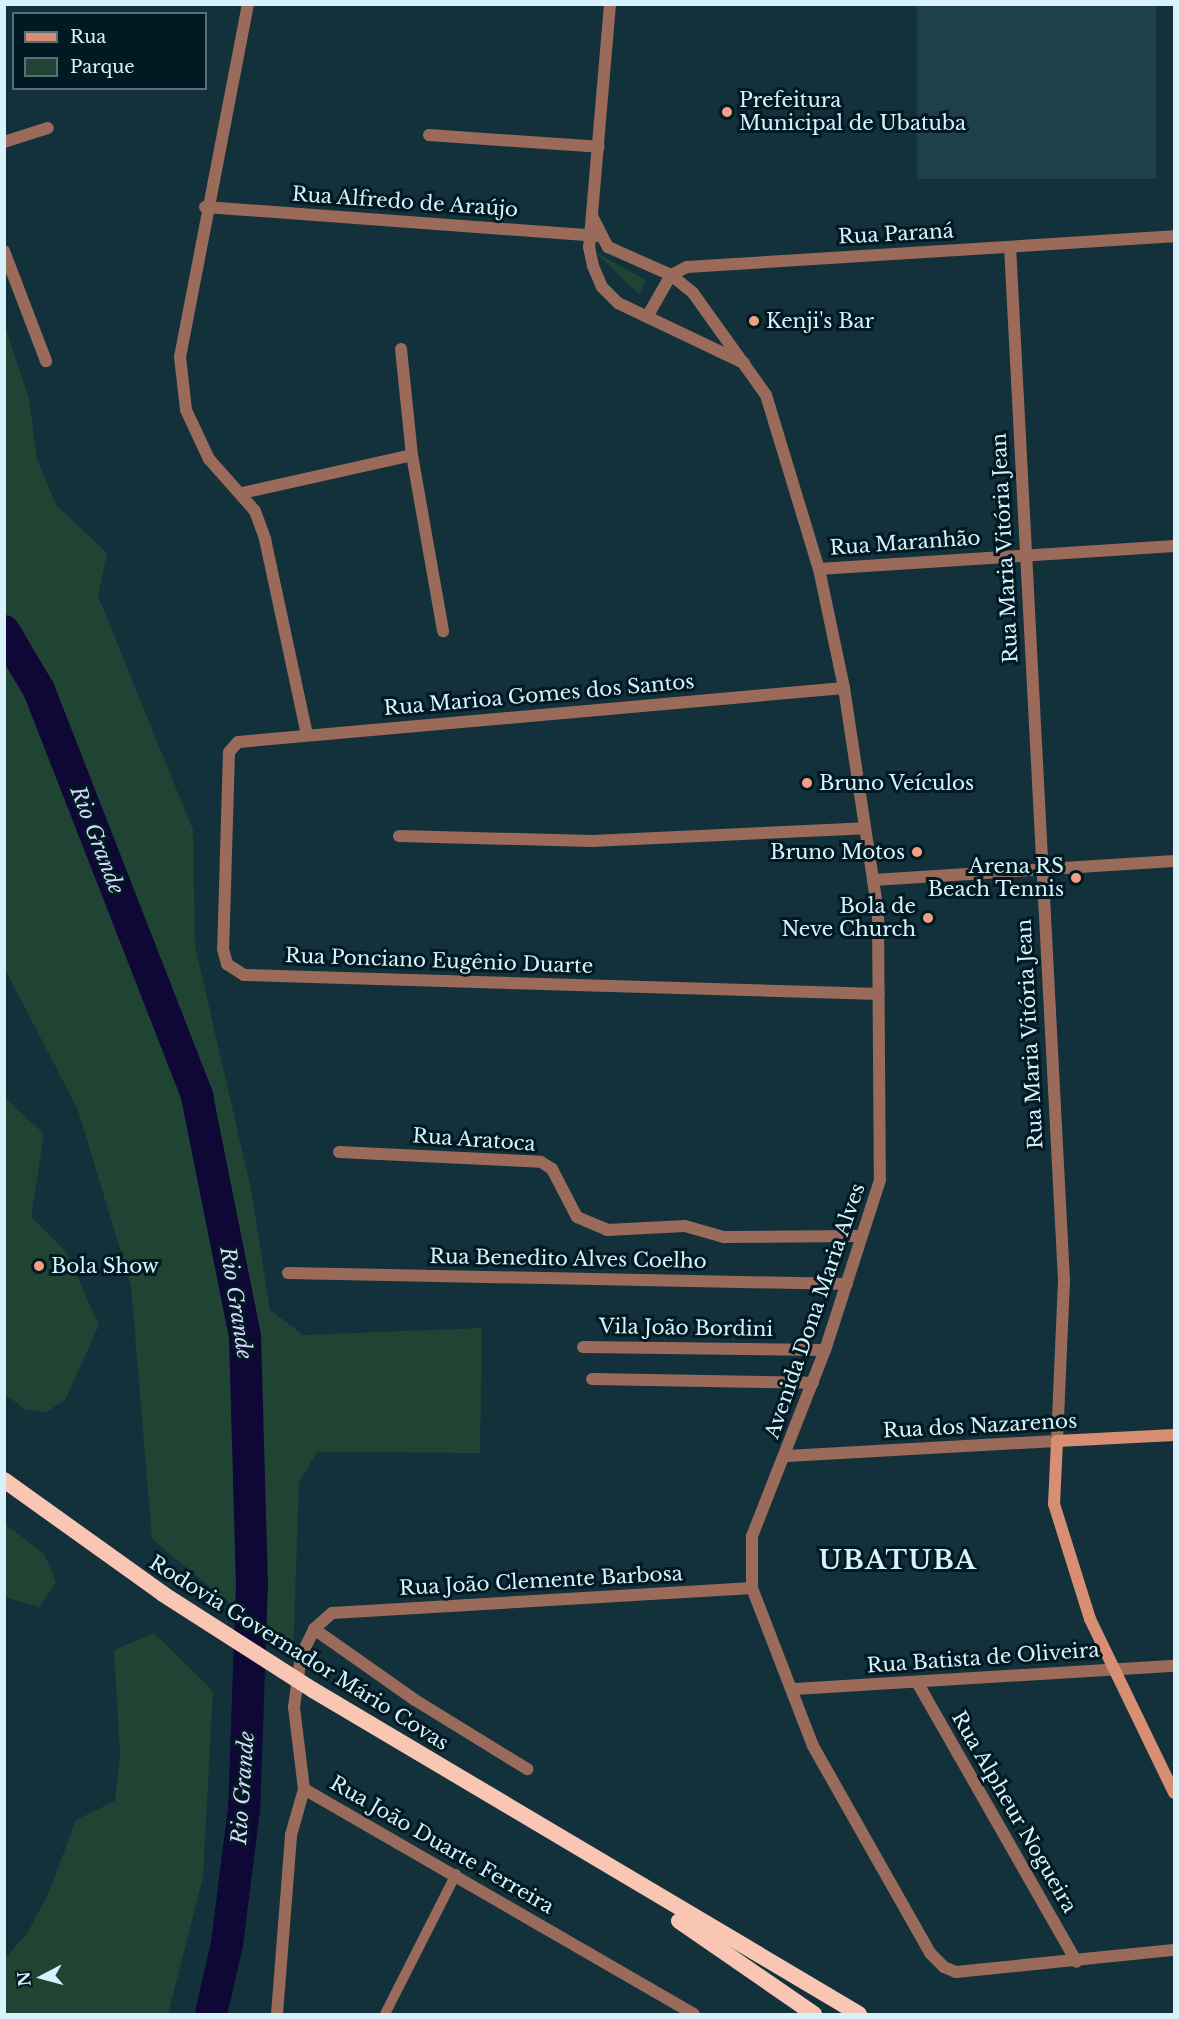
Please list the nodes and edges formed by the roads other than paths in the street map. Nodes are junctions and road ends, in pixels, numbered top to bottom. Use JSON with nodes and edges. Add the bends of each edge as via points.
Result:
{"nodes":[{"id":1,"x":248,"y":4,"type":"edge"},
{"id":2,"x":610,"y":4,"type":"edge"},
{"id":3,"x":48,"y":128,"type":"dead end"},
{"id":4,"x":429,"y":135,"type":"dead end"},
{"id":5,"x":4,"y":142,"type":"edge"},
{"id":6,"x":599,"y":147,"type":"junction"},
{"id":7,"x":205,"y":207,"type":"junction"},
{"id":8,"x":596,"y":236,"type":"junction"},
{"id":9,"x":1174,"y":236,"type":"edge"},
{"id":10,"x":1010,"y":247,"type":"junction"},
{"id":11,"x":4,"y":251,"type":"edge"},
{"id":12,"x":671,"y":275,"type":"junction"},
{"id":13,"x":647,"y":318,"type":"junction"},
{"id":14,"x":401,"y":349,"type":"dead end"},
{"id":15,"x":46,"y":361,"type":"dead end"},
{"id":16,"x":747,"y":364,"type":"junction"},
{"id":17,"x":412,"y":455,"type":"junction"},
{"id":18,"x":242,"y":493,"type":"junction"},
{"id":19,"x":1174,"y":546,"type":"edge"},
{"id":20,"x":1026,"y":555,"type":"junction"},
{"id":21,"x":819,"y":569,"type":"junction"},
{"id":22,"x":442,"y":631,"type":"dead end"},
{"id":23,"x":844,"y":688,"type":"junction"},
{"id":24,"x":307,"y":735,"type":"junction"},
{"id":25,"x":238,"y":742,"type":"joint"},
{"id":26,"x":865,"y":828,"type":"junction"},
{"id":27,"x":399,"y":836,"type":"dead end"},
{"id":28,"x":1174,"y":861,"type":"edge"},
{"id":29,"x":1039,"y":870,"type":"junction"},
{"id":30,"x":873,"y":880,"type":"junction"},
{"id":31,"x":879,"y":994,"type":"junction"},
{"id":32,"x":339,"y":1152,"type":"dead end"},
{"id":33,"x":859,"y":1236,"type":"junction"},
{"id":34,"x":288,"y":1273,"type":"dead end"},
{"id":35,"x":847,"y":1284,"type":"junction"},
{"id":36,"x":583,"y":1347,"type":"dead end"},
{"id":37,"x":825,"y":1350,"type":"junction"},
{"id":38,"x":592,"y":1379,"type":"dead end"},
{"id":39,"x":813,"y":1383,"type":"junction"},
{"id":40,"x":1174,"y":1435,"type":"edge"},
{"id":41,"x":1057,"y":1441,"type":"junction"},
{"id":42,"x":787,"y":1456,"type":"junction"},
{"id":43,"x":4,"y":1480,"type":"edge"},
{"id":44,"x":752,"y":1588,"type":"junction"},
{"id":45,"x":314,"y":1629,"type":"junction"},
{"id":46,"x":1174,"y":1666,"type":"edge"},
{"id":47,"x":1116,"y":1670,"type":"junction"},
{"id":48,"x":917,"y":1682,"type":"junction"},
{"id":49,"x":795,"y":1689,"type":"junction"},
{"id":50,"x":527,"y":1769,"type":"dead end"},
{"id":51,"x":304,"y":1790,"type":"junction"},
{"id":52,"x":1174,"y":1793,"type":"edge"},
{"id":53,"x":578,"y":1850,"type":"junction"},
{"id":54,"x":456,"y":1874,"type":"junction"},
{"id":55,"x":1174,"y":1950,"type":"edge"},
{"id":56,"x":1077,"y":1962,"type":"junction"},
{"id":57,"x":277,"y":2014,"type":"edge"},
{"id":58,"x":385,"y":2014,"type":"edge"},
{"id":59,"x":693,"y":2014,"type":"edge"},
{"id":60,"x":814,"y":2014,"type":"edge"},
{"id":61,"x":859,"y":2014,"type":"edge"}],
"edges":[{"from":1,"to":7,"type":"street"},
{"from":2,"to":6,"type":"street"},
{"from":3,"to":5,"type":"street"},
{"from":4,"to":6,"type":"street"},
{"from":6,"to":8,"type":"street","via":[[592,216]]},
{"from":7,"to":8,"type":"street","name":"Rua Alfredo de Araújo"},
{"from":7,"to":18,"type":"street","via":[[180,357],[186,410],[209,459]]},
{"from":8,"to":12,"type":"street","name":"Avenida Dona Maria Alves","via":[[620,257]]},
{"from":8,"to":13,"type":"street","via":[[592,266],[602,287]]},
{"from":9,"to":10,"type":"street","name":"Rua Paraná"},
{"from":10,"to":12,"type":"street","name":"Rua Paraná","via":[[707,264]]},
{"from":10,"to":20,"type":"street","name":"Rua Maria Vitória Jean"},
{"from":11,"to":15,"type":"street"},
{"from":12,"to":13,"type":"street"},
{"from":12,"to":16,"type":"street","name":"Avenida Dona Maria Alves","via":[[693,293]]},
{"from":13,"to":16,"type":"street"},
{"from":14,"to":17,"type":"street"},
{"from":16,"to":21,"type":"street","name":"Avenida Dona Maria Alves","via":[[780,434]]},
{"from":17,"to":18,"type":"street"},
{"from":17,"to":22,"type":"street"},
{"from":18,"to":24,"type":"street","via":[[265,538]]},
{"from":19,"to":20,"type":"street","name":"Rua Maranhão"},
{"from":20,"to":21,"type":"street","name":"Rua Maranhão"},
{"from":20,"to":29,"type":"street","name":"Rua Maria Vitória Jean"},
{"from":21,"to":23,"type":"street","name":"Avenida Dona Maria Alves"},
{"from":23,"to":24,"type":"street","name":"Rua Marioa Gomes dos Santos"},
{"from":23,"to":26,"type":"street","name":"Avenida Dona Maria Alves"},
{"from":24,"to":25,"type":"street","name":"Rua Marioa Gomes dos Santos"},
{"from":25,"to":31,"type":"street","name":"Rua Ponciano Eugênio Duarte","via":[[229,752],[223,950],[227,964],[244,975]]},
{"from":26,"to":27,"type":"street","via":[[592,841]]},
{"from":26,"to":30,"type":"street","name":"Avenida Dona Maria Alves"},
{"from":28,"to":29,"type":"street"},
{"from":29,"to":30,"type":"street"},
{"from":29,"to":41,"type":"street","name":"Rua Maria Vitória Jean","via":[[1064,1280]]},
{"from":30,"to":31,"type":"street","name":"Avenida Dona Maria Alves"},
{"from":31,"to":33,"type":"street","name":"Avenida Dona Maria Alves","via":[[880,1180]]},
{"from":32,"to":33,"type":"street","name":"Rua Aratoca","via":[[541,1162],[552,1169],[577,1217],[607,1230],[685,1226],[724,1237]]},
{"from":33,"to":35,"type":"street","name":"Avenida Dona Maria Alves"},
{"from":34,"to":35,"type":"street","name":"Rua Benedito Alves Coelho"},
{"from":35,"to":37,"type":"street","name":"Avenida Dona Maria Alves"},
{"from":36,"to":37,"type":"street","name":"Vila João Bordini"},
{"from":37,"to":39,"type":"street","name":"Avenida Dona Maria Alves"},
{"from":38,"to":39,"type":"street"},
{"from":39,"to":42,"type":"street","name":"Avenida Dona Maria Alves"},
{"from":40,"to":41,"type":"main road","name":"Rua dos Nazarenos"},
{"from":41,"to":42,"type":"street","name":"Rua dos Nazarenos"},
{"from":41,"to":47,"type":"main road","name":"Rua Maria Vitória Jean","via":[[1059,1531],[1090,1619]]},
{"from":42,"to":44,"type":"street","name":"Avenida Dona Maria Alves","via":[[752,1536]]},
{"from":43,"to":53,"type":"highway","name":"Rodovia Governador Mário Covas","bridge":true,"via":[[163,1594]]},
{"from":44,"to":45,"type":"street","name":"Rua João Clemente Barbosa","via":[[332,1613]]},
{"from":44,"to":49,"type":"street","name":"Avenida Dona Maria Alves"},
{"from":45,"to":50,"type":"street","via":[[415,1700]]},
{"from":45,"to":51,"type":"street","via":[[301,1656],[294,1707]]},
{"from":46,"to":47,"type":"street","name":"Rua Batista de Oliveira"},
{"from":47,"to":48,"type":"street","name":"Rua Batista de Oliveira"},
{"from":47,"to":52,"type":"main road","name":"Rua Maria Vitória Jean"},
{"from":48,"to":49,"type":"street","name":"Rua Batista de Oliveira"},
{"from":48,"to":56,"type":"street","name":"Rua Alpheur Nogueira"},
{"from":49,"to":56,"type":"street","name":"Avenida Dona Maria Alves","via":[[813,1746],[930,1953],[956,1972]]},
{"from":51,"to":54,"type":"street","name":"Rua João Duarte Ferreira"},
{"from":51,"to":57,"type":"street","name":"Rua João Duarte Ferreira","via":[[291,1835],[285,1960]]},
{"from":53,"to":60,"type":"highway","name":"Rodovia Governador Mário Covas"},
{"from":53,"to":61,"type":"highway","name":"Rodovia Governador Mário Covas"},
{"from":54,"to":58,"type":"lane"},
{"from":54,"to":59,"type":"street","name":"Rua João Duarte Ferreira"},
{"from":55,"to":56,"type":"street"}]}
